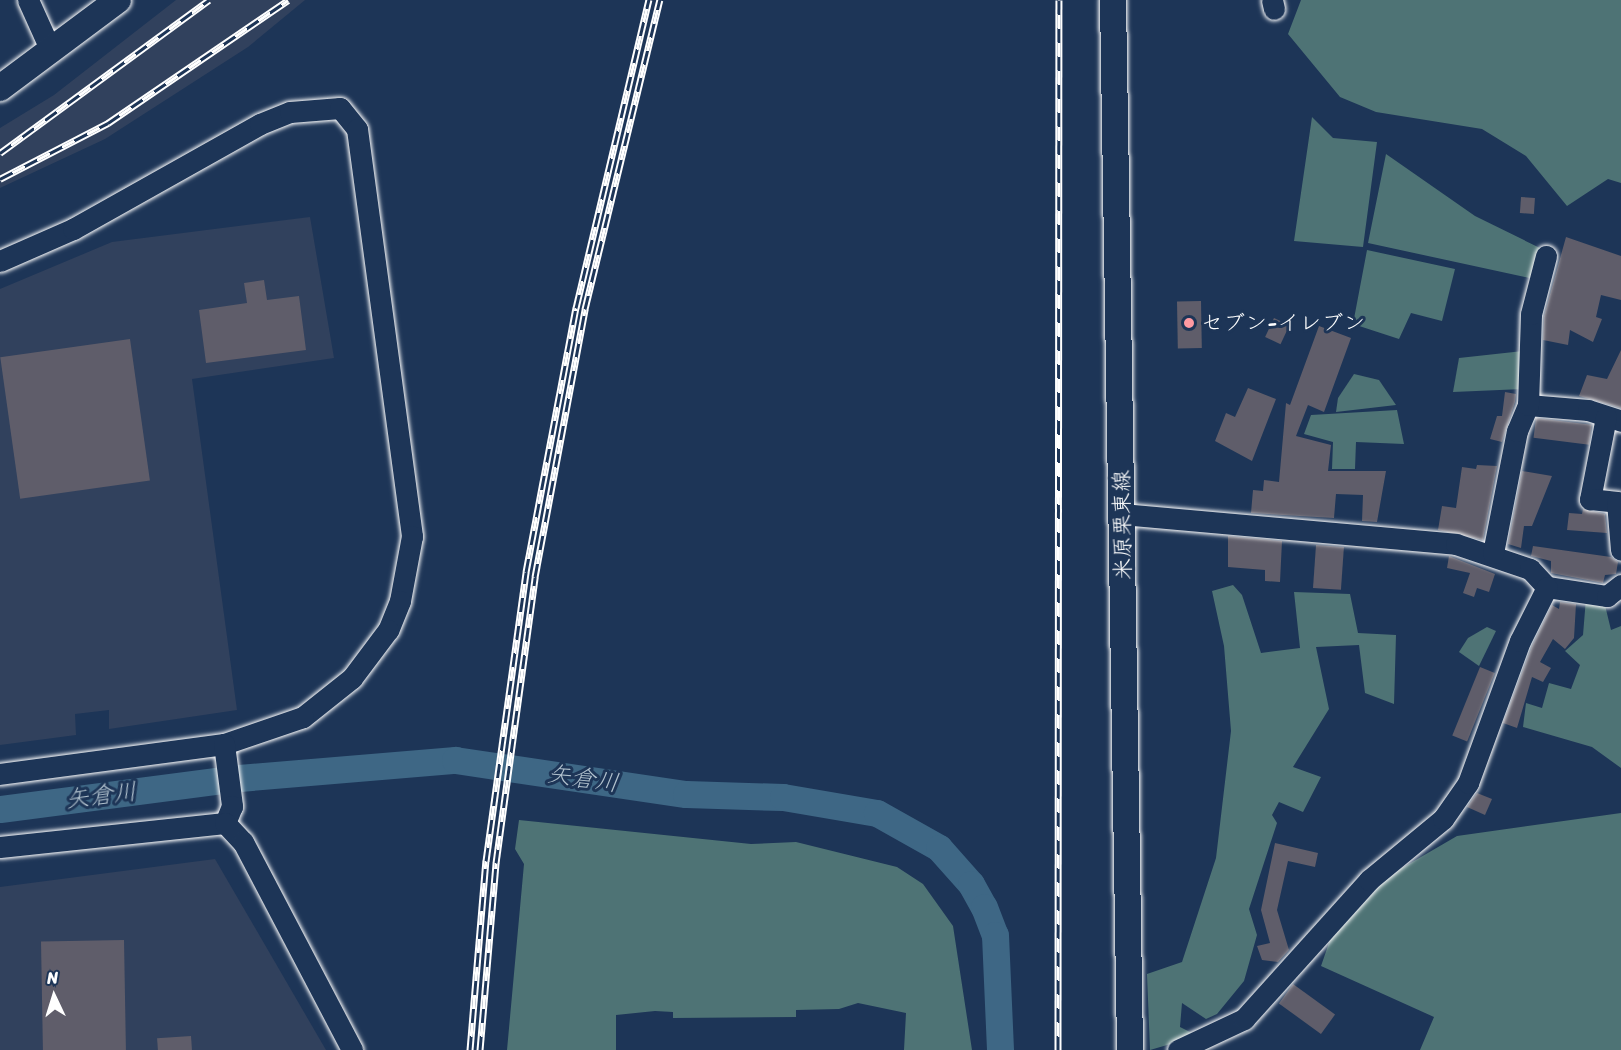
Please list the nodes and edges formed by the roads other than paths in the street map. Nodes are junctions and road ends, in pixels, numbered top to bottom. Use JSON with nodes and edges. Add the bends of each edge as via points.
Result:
{"nodes":[{"id":1,"x":28,"y":0,"type":"edge"},
{"id":2,"x":118,"y":0,"type":"edge"},
{"id":3,"x":1113,"y":0,"type":"edge"},
{"id":4,"x":51,"y":51,"type":"junction"},
{"id":5,"x":0,"y":88,"type":"edge"},
{"id":6,"x":1546,"y":256,"type":"dead end"},
{"id":7,"x":0,"y":261,"type":"edge"},
{"id":8,"x":1528,"y":405,"type":"junction"},
{"id":9,"x":1614,"y":419,"type":"edge"},
{"id":10,"x":1122,"y":514,"type":"junction"},
{"id":11,"x":1621,"y":550,"type":"edge"},
{"id":12,"x":1493,"y":553,"type":"junction"},
{"id":13,"x":1621,"y":585,"type":"edge"},
{"id":14,"x":1547,"y":587,"type":"junction"},
{"id":15,"x":225,"y":748,"type":"junction"},
{"id":16,"x":0,"y":774,"type":"edge"},
{"id":17,"x":228,"y":814,"type":"junction"},
{"id":18,"x":0,"y":847,"type":"edge"},
{"id":19,"x":352,"y":1050,"type":"edge"},
{"id":20,"x":1130,"y":1050,"type":"edge"},
{"id":21,"x":1178,"y":1050,"type":"edge"}],
"edges":[{"from":1,"to":4,"type":"street"},
{"from":2,"to":4,"type":"main road"},
{"from":3,"to":10,"type":"main road","name":"米原栗東線"},
{"from":4,"to":5,"type":"main road"},
{"from":6,"to":8,"type":"street","via":[[1532,304]]},
{"from":7,"to":15,"type":"street","via":[[73,229],[230,138],[280,116],[330,106],[354,122],[409,509],[408,566],[388,630],[352,678],[303,717]]},
{"from":8,"to":9,"type":"street","via":[[1588,410]]},
{"from":8,"to":12,"type":"street","via":[[1517,431]]},
{"from":9,"to":11,"type":"street","via":[[1590,499],[1617,502]]},
{"from":10,"to":12,"type":"street","via":[[1406,538]]},
{"from":10,"to":20,"type":"main road","name":"米原栗東線"},
{"from":12,"to":14,"type":"street","via":[[1530,569]]},
{"from":13,"to":14,"type":"street","via":[[1607,596]]},
{"from":14,"to":21,"type":"street","via":[[1520,641],[1468,783],[1443,819],[1369,880],[1244,1019]]},
{"from":15,"to":16,"type":"street"},
{"from":15,"to":17,"type":"street"},
{"from":17,"to":18,"type":"street"},
{"from":17,"to":19,"type":"street"}]}
